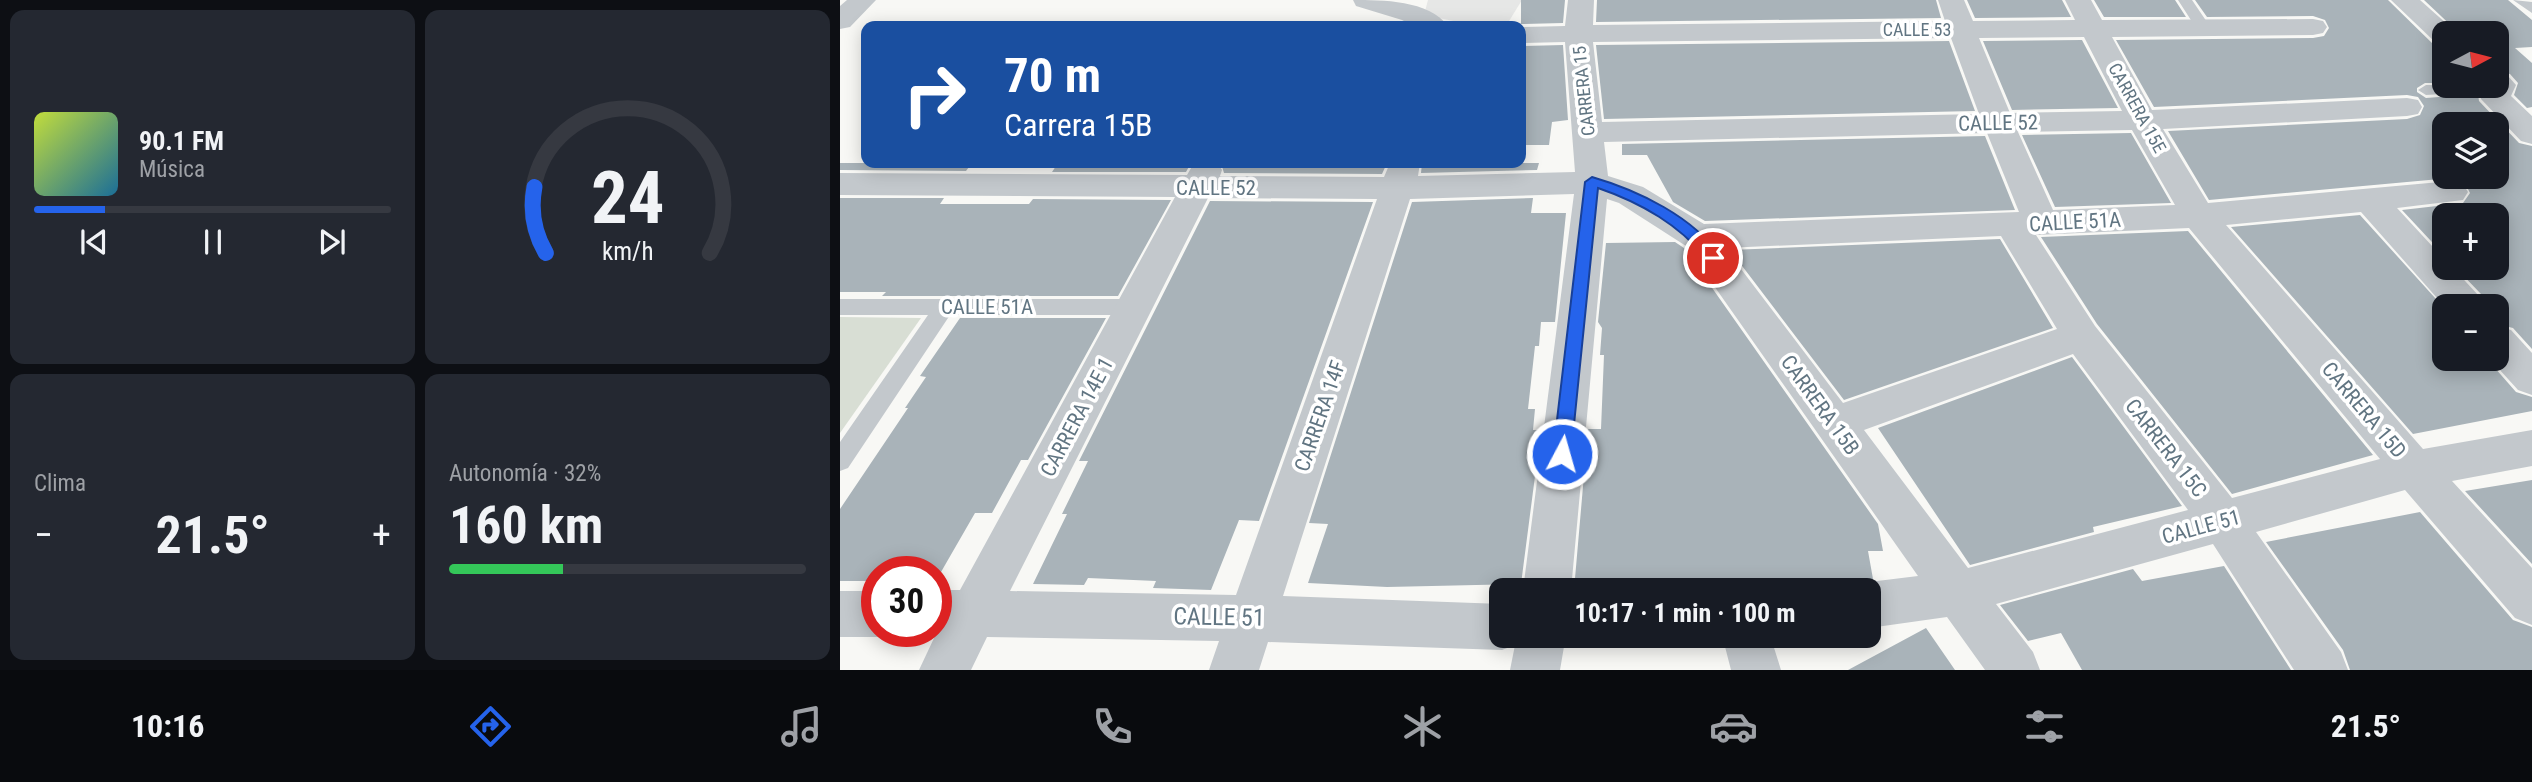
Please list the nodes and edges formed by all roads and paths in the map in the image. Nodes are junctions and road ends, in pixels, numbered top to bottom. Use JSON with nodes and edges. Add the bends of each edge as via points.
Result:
{"nodes":[{"id":1,"x":863,"y":0,"type":"edge"},
{"id":2,"x":1366,"y":0,"type":"edge"},
{"id":3,"x":1581,"y":0,"type":"edge"},
{"id":4,"x":1826,"y":0,"type":"edge"},
{"id":5,"x":1951,"y":0,"type":"edge"},
{"id":6,"x":2078,"y":0,"type":"edge"},
{"id":7,"x":2185,"y":0,"type":"edge"},
{"id":8,"x":2404,"y":0,"type":"edge"},
{"id":9,"x":2520,"y":0,"type":"edge"},
{"id":10,"x":2532,"y":9,"type":"edge"},
{"id":11,"x":840,"y":21,"type":"edge"},
{"id":12,"x":1425,"y":21,"type":"edge"},
{"id":13,"x":2432,"y":25,"type":"edge"},
{"id":14,"x":2313,"y":27,"type":"dead end"},
{"id":15,"x":840,"y":28,"type":"edge"},
{"id":16,"x":2203,"y":28,"type":"junction"},
{"id":17,"x":861,"y":29,"type":"edge"},
{"id":18,"x":1833,"y":30,"type":"junction"},
{"id":19,"x":1963,"y":30,"type":"junction"},
{"id":20,"x":2095,"y":30,"type":"junction"},
{"id":21,"x":1578,"y":34,"type":"junction"},
{"id":22,"x":1526,"y":35,"type":"edge"},
{"id":23,"x":2532,"y":84,"type":"edge"},
{"id":24,"x":2510,"y":85,"type":"edge"},
{"id":25,"x":2432,"y":95,"type":"edge"},
{"id":26,"x":2416,"y":98,"type":"joint"},
{"id":27,"x":2497,"y":98,"type":"edge"},
{"id":28,"x":2142,"y":120,"type":"junction"},
{"id":29,"x":1998,"y":123,"type":"junction"},
{"id":30,"x":1588,"y":132,"type":"junction"},
{"id":31,"x":2532,"y":134,"type":"edge"},
{"id":32,"x":1037,"y":174,"type":"edge"},
{"id":33,"x":1203,"y":175,"type":"edge"},
{"id":34,"x":1402,"y":176,"type":"edge"},
{"id":35,"x":860,"y":177,"type":"edge"},
{"id":36,"x":1592,"y":182,"type":"junction"},
{"id":37,"x":2451,"y":192,"type":"dead end"},
{"id":38,"x":2369,"y":200,"type":"junction"},
{"id":39,"x":2199,"y":216,"type":"junction"},
{"id":40,"x":2026,"y":224,"type":"junction"},
{"id":41,"x":1698,"y":237,"type":"junction"},
{"id":42,"x":2455,"y":294,"type":"edge"},
{"id":43,"x":840,"y":307,"type":"edge"},
{"id":44,"x":944,"y":307,"type":"junction"},
{"id":45,"x":1134,"y":307,"type":"junction"},
{"id":46,"x":2081,"y":336,"type":"junction"},
{"id":47,"x":2509,"y":354,"type":"edge"},
{"id":48,"x":2532,"y":379,"type":"edge"},
{"id":49,"x":1834,"y":423,"type":"junction"},
{"id":50,"x":2532,"y":448,"type":"edge"},
{"id":51,"x":840,"y":461,"type":"edge"},
{"id":52,"x":2414,"y":469,"type":"junction"},
{"id":53,"x":2223,"y":521,"type":"junction"},
{"id":54,"x":1548,"y":578,"type":"edge"},
{"id":55,"x":1957,"y":593,"type":"junction"},
{"id":56,"x":2532,"y":602,"type":"edge"},
{"id":57,"x":1881,"y":603,"type":"edge"},
{"id":58,"x":955,"y":612,"type":"edge"},
{"id":59,"x":840,"y":614,"type":"edge"},
{"id":60,"x":861,"y":614,"type":"edge"},
{"id":61,"x":1251,"y":618,"type":"junction"},
{"id":62,"x":1489,"y":626,"type":"edge"},
{"id":63,"x":1539,"y":648,"type":"edge"},
{"id":64,"x":1750,"y":648,"type":"edge"},
{"id":65,"x":944,"y":670,"type":"edge"},
{"id":66,"x":1234,"y":670,"type":"edge"},
{"id":67,"x":1535,"y":670,"type":"edge"},
{"id":68,"x":1756,"y":670,"type":"edge"},
{"id":69,"x":2015,"y":670,"type":"edge"},
{"id":70,"x":2323,"y":670,"type":"edge"}],
"edges":[{"from":1,"to":11,"type":"street"},
{"from":2,"to":12,"type":"street"},
{"from":3,"to":21,"type":"street","name":"CARRERA 15"},
{"from":4,"to":18,"type":"street"},
{"from":5,"to":19,"type":"street"},
{"from":6,"to":20,"type":"street","name":"CARRERA 15E"},
{"from":7,"to":16,"type":"lane"},
{"from":8,"to":13,"type":"street"},
{"from":9,"to":10,"type":"lane"},
{"from":14,"to":16,"type":"street","name":"CALLE 53"},
{"from":15,"to":17,"type":"street"},
{"from":16,"to":20,"type":"street","name":"CALLE 53"},
{"from":18,"to":19,"type":"street","name":"CALLE 53"},
{"from":18,"to":21,"type":"street","name":"CALLE 53","via":[[1706,20]]},
{"from":19,"to":20,"type":"street","name":"CALLE 53"},
{"from":19,"to":29,"type":"street"},
{"from":20,"to":28,"type":"street","name":"CARRERA 15E"},
{"from":21,"to":22,"type":"street","name":"CALLE 53"},
{"from":21,"to":30,"type":"street","name":"CARRERA 15"},
{"from":23,"to":24,"type":"street"},
{"from":25,"to":26,"type":"lane"},
{"from":26,"to":28,"type":"street","name":"CALLE 52"},
{"from":27,"to":31,"type":"street"},
{"from":28,"to":29,"type":"street","name":"CALLE 52"},
{"from":28,"to":39,"type":"street","name":"CARRERA 15E"},
{"from":29,"to":30,"type":"street","name":"CALLE 52"},
{"from":29,"to":40,"type":"street"},
{"from":30,"to":36,"type":"street","name":"CARRERA 15"},
{"from":32,"to":33,"type":"street","name":"CALLE 52"},
{"from":32,"to":35,"type":"street","name":"CALLE 52"},
{"from":33,"to":34,"type":"street","name":"CALLE 52"},
{"from":33,"to":45,"type":"street","name":"CARRERA 14E 1"},
{"from":34,"to":36,"type":"street","name":"CALLE 52"},
{"from":34,"to":61,"type":"street","name":"CARRERA 14F"},
{"from":36,"to":41,"type":"street","name":"CARRERA 15B","via":[[1631,195]]},
{"from":36,"to":54,"type":"street","name":"CARRERA 15"},
{"from":37,"to":38,"type":"street","name":"CALLE 51A"},
{"from":38,"to":39,"type":"street","name":"CALLE 51A"},
{"from":38,"to":42,"type":"street"},
{"from":39,"to":40,"type":"street","name":"CALLE 51A"},
{"from":39,"to":52,"type":"street","name":"CARRERA 15D"},
{"from":40,"to":41,"type":"street","name":"CALLE 51A"},
{"from":40,"to":46,"type":"street","name":"CARRERA 15C"},
{"from":41,"to":49,"type":"street","name":"CARRERA 15B"},
{"from":43,"to":44,"type":"lane","name":"CALLE 51A"},
{"from":44,"to":45,"type":"lane","name":"CALLE 51A"},
{"from":44,"to":51,"type":"lane"},
{"from":45,"to":58,"type":"street","name":"CARRERA 14E 1"},
{"from":46,"to":49,"type":"street"},
{"from":46,"to":53,"type":"street","name":"CARRERA 15C"},
{"from":47,"to":48,"type":"street"},
{"from":49,"to":55,"type":"street","name":"CARRERA 15B"},
{"from":50,"to":52,"type":"street","name":"CALLE 51"},
{"from":52,"to":53,"type":"street","name":"CALLE 51"},
{"from":52,"to":56,"type":"street","name":"CARRERA 15D"},
{"from":53,"to":55,"type":"street","name":"CALLE 51"},
{"from":53,"to":70,"type":"street","name":"CARRERA 15C"},
{"from":55,"to":57,"type":"street","name":"CALLE 51"},
{"from":55,"to":69,"type":"street","name":"CARRERA 15B"},
{"from":58,"to":61,"type":"street","name":"CALLE 51"},
{"from":58,"to":65,"type":"street","name":"CARRERA 14E 1"},
{"from":59,"to":60,"type":"street"},
{"from":61,"to":62,"type":"street","name":"CALLE 51"},
{"from":61,"to":66,"type":"street","name":"CARRERA 14F"},
{"from":63,"to":67,"type":"street"},
{"from":64,"to":68,"type":"street"}]}
